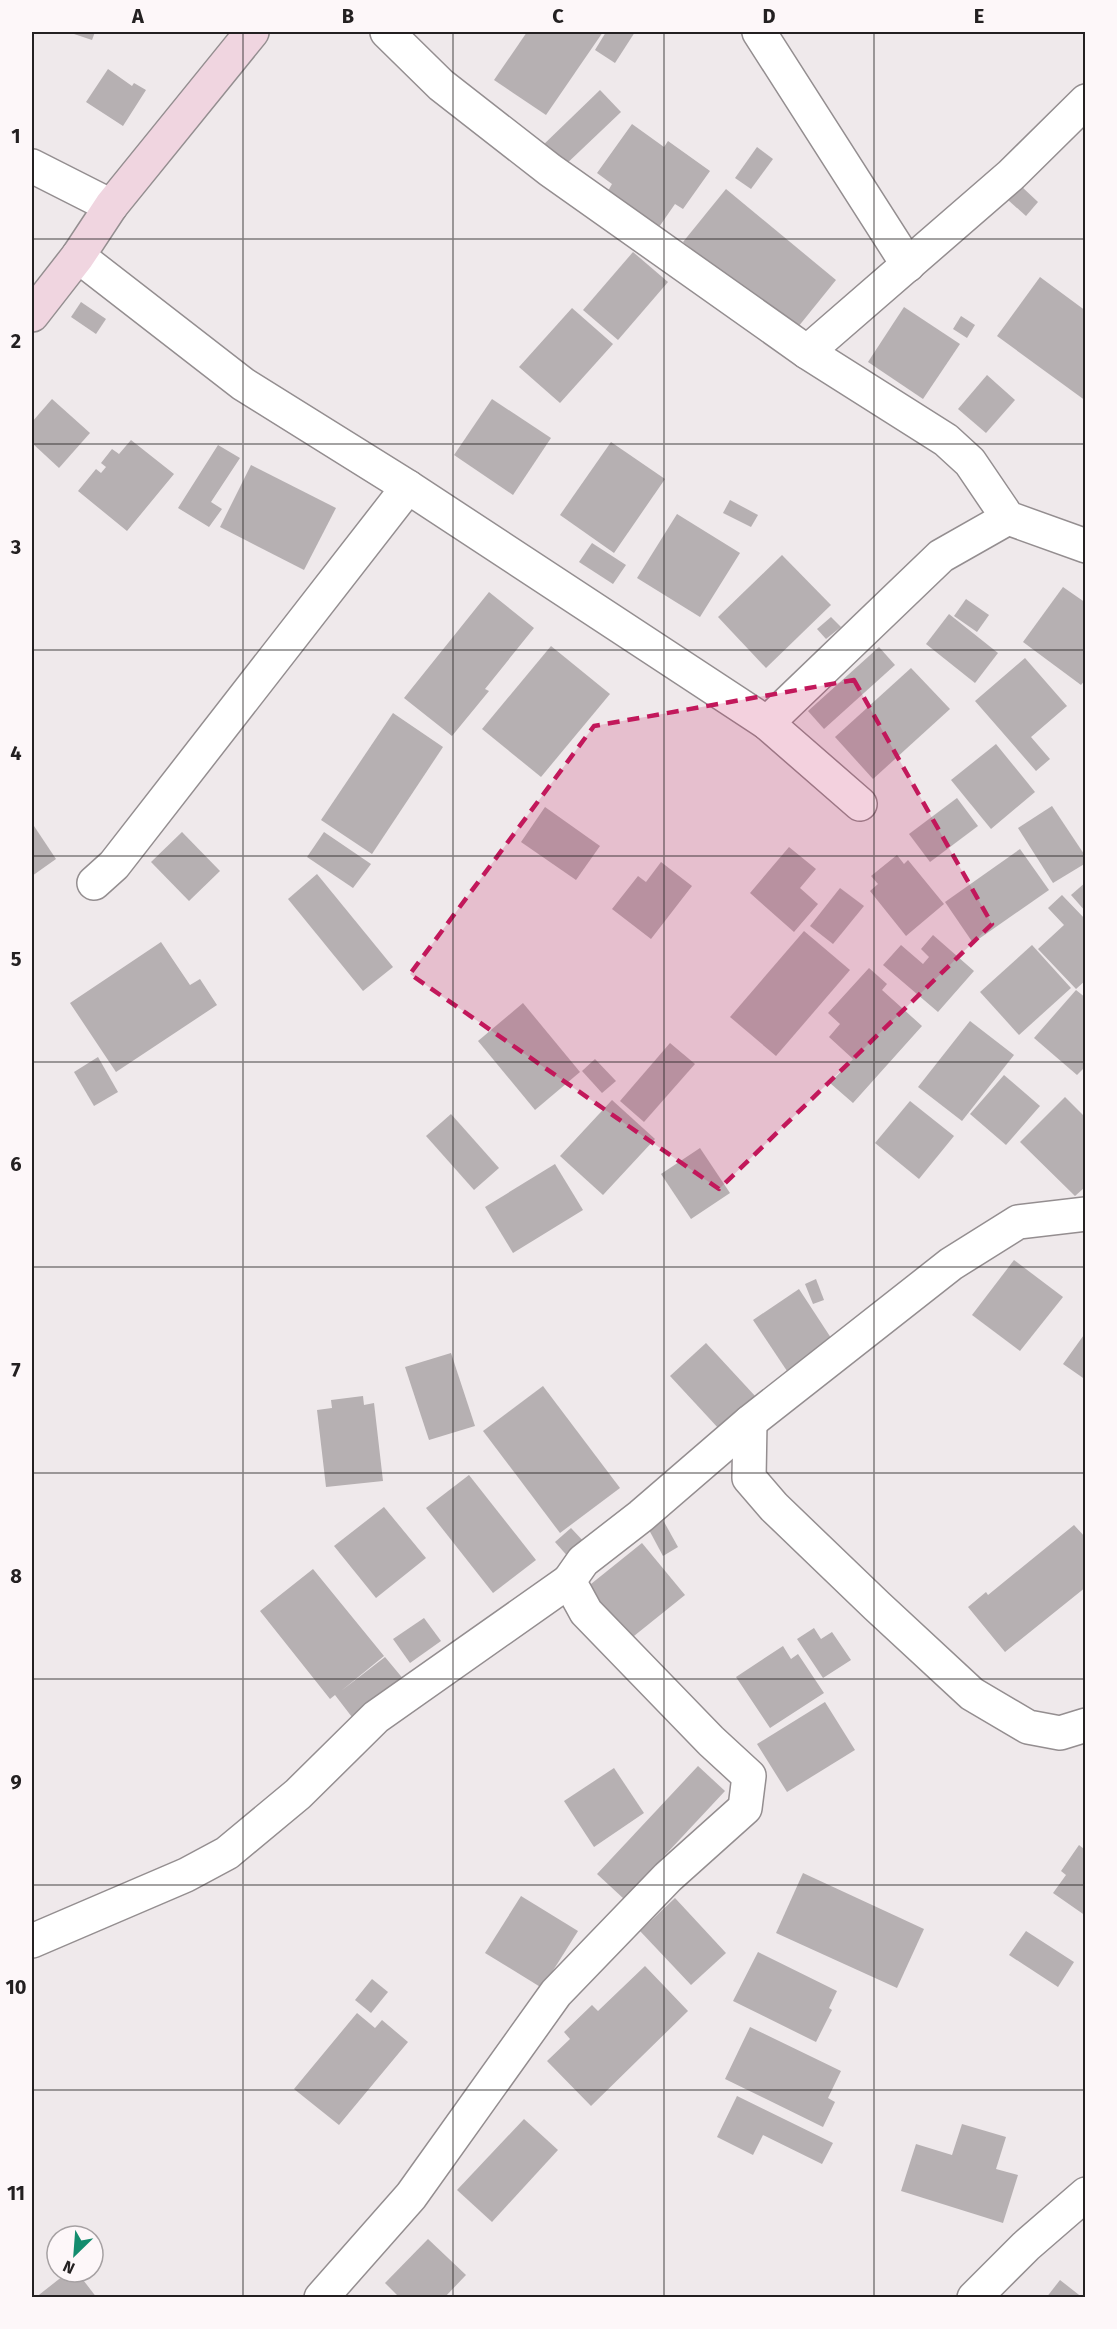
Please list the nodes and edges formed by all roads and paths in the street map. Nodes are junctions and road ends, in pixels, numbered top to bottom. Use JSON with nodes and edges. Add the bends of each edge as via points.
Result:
{"nodes":[{"id":1,"x":252,"y":32,"type":"edge"},
{"id":2,"x":387,"y":32,"type":"edge"},
{"id":3,"x":759,"y":32,"type":"edge"},
{"id":4,"x":1086,"y":101,"type":"edge"},
{"id":5,"x":32,"y":166,"type":"edge"},
{"id":6,"x":111,"y":206,"type":"junction"},
{"id":7,"x":78,"y":256,"type":"junction"},
{"id":8,"x":909,"y":265,"type":"junction"},
{"id":9,"x":32,"y":315,"type":"edge"},
{"id":10,"x":807,"y":352,"type":"junction"},
{"id":11,"x":408,"y":487,"type":"junction"},
{"id":12,"x":1008,"y":518,"type":"junction"},
{"id":13,"x":1086,"y":546,"type":"edge"},
{"id":14,"x":767,"y":723,"type":"junction"},
{"id":15,"x":860,"y":804,"type":"dead end"},
{"id":16,"x":94,"y":883,"type":"dead end"},
{"id":17,"x":1086,"y":1214,"type":"edge"},
{"id":18,"x":750,"y":1422,"type":"junction"},
{"id":19,"x":569,"y":1581,"type":"junction"},
{"id":20,"x":1086,"y":1725,"type":"edge"},
{"id":21,"x":32,"y":1941,"type":"edge"},
{"id":22,"x":1086,"y":2194,"type":"edge"},
{"id":23,"x":321,"y":2298,"type":"edge"},
{"id":24,"x":975,"y":2298,"type":"edge"}],
"edges":[{"from":1,"to":6,"type":"main road"},
{"from":2,"to":10,"type":"street","via":[[441,85],[550,170]]},
{"from":3,"to":8,"type":"street"},
{"from":4,"to":8,"type":"street","via":[[1011,176]]},
{"from":5,"to":6,"type":"street"},
{"from":6,"to":7,"type":"main road"},
{"from":7,"to":9,"type":"main road"},
{"from":7,"to":11,"type":"street","via":[[243,384]]},
{"from":8,"to":10,"type":"street"},
{"from":10,"to":12,"type":"street","via":[[946,440],[970,462]]},
{"from":11,"to":14,"type":"street"},
{"from":11,"to":16,"type":"street","via":[[114,865]]},
{"from":12,"to":13,"type":"street"},
{"from":12,"to":14,"type":"street","via":[[940,556]]},
{"from":14,"to":15,"type":"street"},
{"from":17,"to":18,"type":"street","via":[[1018,1222],[951,1264]]},
{"from":18,"to":19,"type":"street","via":[[584,1561]]},
{"from":18,"to":20,"type":"street","via":[[749,1478],[774,1507],[972,1694],[1028,1726],[1060,1733]]},
{"from":19,"to":21,"type":"street","via":[[376,1717],[298,1794],[227,1853],[186,1875]]},
{"from":19,"to":23,"type":"street","via":[[586,1612],[749,1776],[745,1809],[668,1877],[556,1994],[411,2196]]},
{"from":22,"to":24,"type":"street","via":[[1026,2246]]}]}
